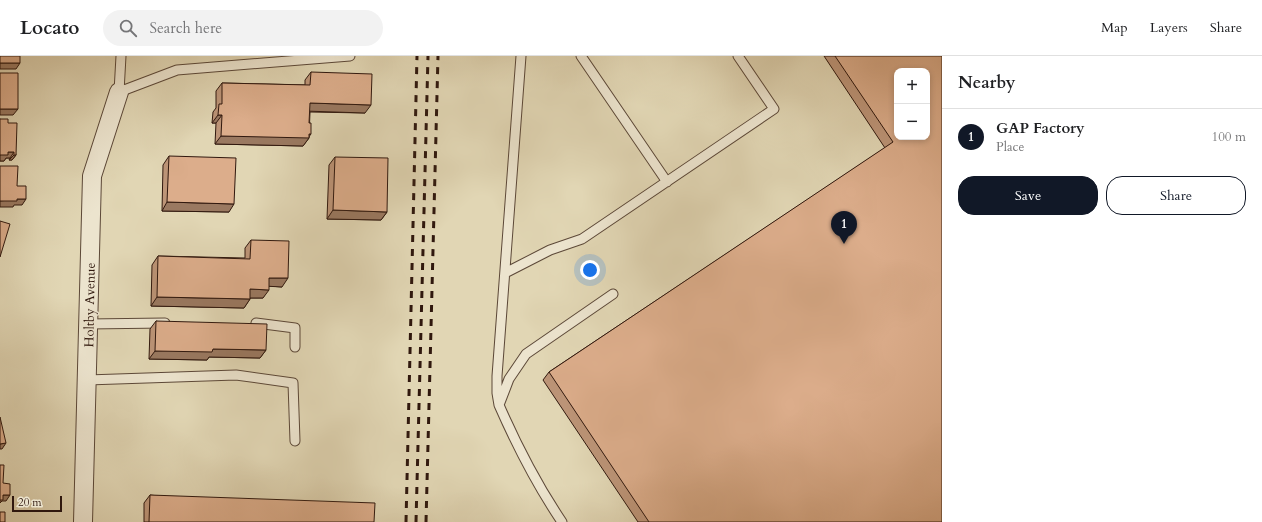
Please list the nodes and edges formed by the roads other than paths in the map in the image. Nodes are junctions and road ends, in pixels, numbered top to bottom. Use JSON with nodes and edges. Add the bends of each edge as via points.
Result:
{"nodes":[{"id":1,"x":121,"y":56,"type":"edge"},
{"id":2,"x":350,"y":56,"type":"edge"},
{"id":3,"x":521,"y":56,"type":"edge"},
{"id":4,"x":581,"y":56,"type":"edge"},
{"id":5,"x":738,"y":56,"type":"edge"},
{"id":6,"x":119,"y":92,"type":"junction"},
{"id":7,"x":667,"y":182,"type":"junction"},
{"id":8,"x":504,"y":273,"type":"junction"},
{"id":9,"x":613,"y":294,"type":"dead end"},
{"id":10,"x":88,"y":324,"type":"junction"},
{"id":11,"x":177,"y":324,"type":"edge"},
{"id":12,"x":247,"y":324,"type":"edge"},
{"id":13,"x":295,"y":347,"type":"dead end"},
{"id":14,"x":87,"y":380,"type":"junction"},
{"id":15,"x":499,"y":405,"type":"junction"},
{"id":16,"x":295,"y":441,"type":"dead end"},
{"id":17,"x":83,"y":522,"type":"edge"},
{"id":18,"x":562,"y":522,"type":"edge"}],
"edges":[{"from":1,"to":6,"type":"lane"},
{"from":2,"to":6,"type":"lane","via":[[177,70]]},
{"from":3,"to":8,"type":"lane"},
{"from":4,"to":7,"type":"lane"},
{"from":5,"to":7,"type":"lane","via":[[774,109]]},
{"from":6,"to":10,"type":"street","name":"Holtby Avenue","via":[[92,176]]},
{"from":7,"to":8,"type":"lane","via":[[582,239],[550,250]]},
{"from":8,"to":15,"type":"lane","via":[[497,376]]},
{"from":9,"to":15,"type":"lane","via":[[526,354],[509,379]]},
{"from":10,"to":11,"type":"lane"},
{"from":10,"to":14,"type":"street","name":"Holtby Avenue"},
{"from":12,"to":13,"type":"lane","via":[[295,328]]},
{"from":14,"to":16,"type":"lane","via":[[236,375],[293,383]]},
{"from":14,"to":17,"type":"street","name":"Holtby Avenue"},
{"from":15,"to":18,"type":"lane","via":[[513,439]]}]}
